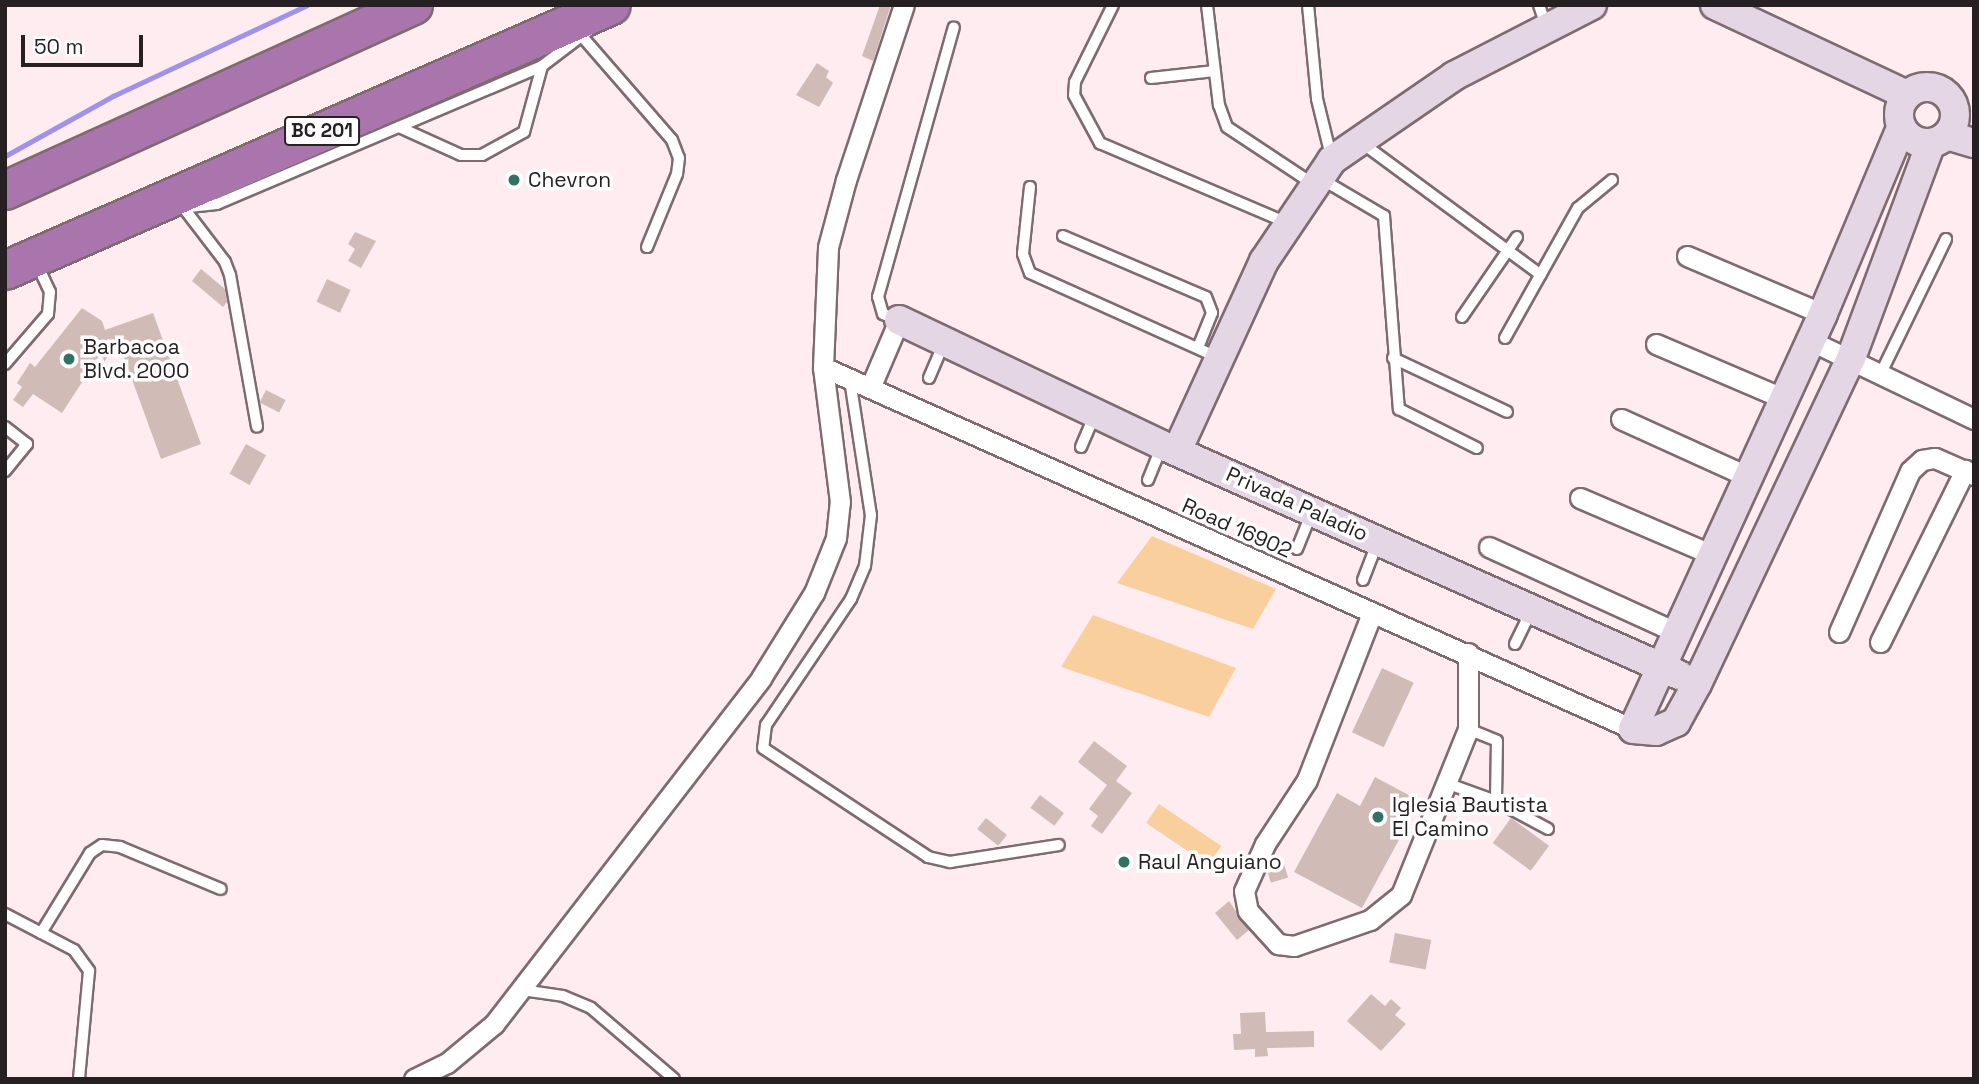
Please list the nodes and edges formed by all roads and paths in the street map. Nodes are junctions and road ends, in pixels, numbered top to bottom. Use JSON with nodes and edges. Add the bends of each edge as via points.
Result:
{"nodes":[{"id":1,"x":413,"y":5,"type":"edge"},
{"id":2,"x":904,"y":5,"type":"edge"},
{"id":3,"x":1113,"y":5,"type":"edge"},
{"id":4,"x":1207,"y":5,"type":"edge"},
{"id":5,"x":1308,"y":5,"type":"edge"},
{"id":6,"x":1592,"y":5,"type":"edge"},
{"id":7,"x":609,"y":6,"type":"edge"},
{"id":8,"x":1723,"y":6,"type":"edge"},
{"id":9,"x":1542,"y":16,"type":"edge"},
{"id":10,"x":954,"y":27,"type":"dead end"},
{"id":11,"x":577,"y":31,"type":"junction"},
{"id":12,"x":542,"y":66,"type":"junction"},
{"id":13,"x":1215,"y":71,"type":"junction"},
{"id":14,"x":1151,"y":78,"type":"dead end"},
{"id":15,"x":1907,"y":95,"type":"junction"},
{"id":16,"x":1963,"y":106,"type":"edge"},
{"id":17,"x":399,"y":127,"type":"junction"},
{"id":18,"x":1901,"y":128,"type":"junction"},
{"id":19,"x":1939,"y":139,"type":"junction"},
{"id":20,"x":1358,"y":140,"type":"junction"},
{"id":21,"x":1974,"y":143,"type":"edge"},
{"id":22,"x":1321,"y":174,"type":"junction"},
{"id":23,"x":1612,"y":180,"type":"dead end"},
{"id":24,"x":1030,"y":187,"type":"dead end"},
{"id":25,"x":5,"y":190,"type":"edge"},
{"id":26,"x":171,"y":203,"type":"junction"},
{"id":27,"x":1288,"y":223,"type":"junction"},
{"id":28,"x":1063,"y":236,"type":"dead end"},
{"id":29,"x":1517,"y":237,"type":"dead end"},
{"id":30,"x":1946,"y":239,"type":"dead end"},
{"id":31,"x":647,"y":247,"type":"dead end"},
{"id":32,"x":1507,"y":251,"type":"junction"},
{"id":33,"x":1687,"y":256,"type":"dead end"},
{"id":34,"x":19,"y":263,"type":"edge"},
{"id":35,"x":1541,"y":275,"type":"junction"},
{"id":36,"x":1824,"y":314,"type":"junction"},
{"id":37,"x":1462,"y":317,"type":"dead end"},
{"id":38,"x":899,"y":320,"type":"junction"},
{"id":39,"x":1505,"y":338,"type":"dead end"},
{"id":40,"x":945,"y":339,"type":"junction"},
{"id":41,"x":1811,"y":341,"type":"junction"},
{"id":42,"x":1656,"y":344,"type":"dead end"},
{"id":43,"x":1208,"y":353,"type":"junction"},
{"id":44,"x":1393,"y":358,"type":"junction"},
{"id":45,"x":1851,"y":358,"type":"junction"},
{"id":46,"x":5,"y":364,"type":"edge"},
{"id":47,"x":823,"y":367,"type":"junction"},
{"id":48,"x":1881,"y":373,"type":"junction"},
{"id":49,"x":929,"y":378,"type":"dead end"},
{"id":50,"x":850,"y":379,"type":"junction"},
{"id":51,"x":870,"y":388,"type":"junction"},
{"id":52,"x":1784,"y":398,"type":"junction"},
{"id":53,"x":1096,"y":412,"type":"junction"},
{"id":54,"x":1507,"y":412,"type":"dead end"},
{"id":55,"x":1973,"y":415,"type":"edge"},
{"id":56,"x":1621,"y":419,"type":"dead end"},
{"id":57,"x":5,"y":427,"type":"edge"},
{"id":58,"x":257,"y":427,"type":"dead end"},
{"id":59,"x":1081,"y":447,"type":"dead end"},
{"id":60,"x":1169,"y":448,"type":"junction"},
{"id":61,"x":1477,"y":449,"type":"dead end"},
{"id":62,"x":5,"y":471,"type":"edge"},
{"id":63,"x":1969,"y":472,"type":"edge"},
{"id":64,"x":1749,"y":477,"type":"junction"},
{"id":65,"x":1148,"y":481,"type":"dead end"},
{"id":66,"x":1580,"y":498,"type":"dead end"},
{"id":67,"x":1312,"y":511,"type":"junction"},
{"id":68,"x":1379,"y":541,"type":"junction"},
{"id":69,"x":1489,"y":547,"type":"dead end"},
{"id":70,"x":1297,"y":549,"type":"dead end"},
{"id":71,"x":1713,"y":555,"type":"junction"},
{"id":72,"x":1363,"y":580,"type":"dead end"},
{"id":73,"x":1531,"y":609,"type":"junction"},
{"id":74,"x":1371,"y":612,"type":"junction"},
{"id":75,"x":1839,"y":632,"type":"dead end"},
{"id":76,"x":1678,"y":633,"type":"junction"},
{"id":77,"x":1880,"y":642,"type":"dead end"},
{"id":78,"x":1515,"y":644,"type":"dead end"},
{"id":79,"x":1468,"y":653,"type":"junction"},
{"id":80,"x":1662,"y":667,"type":"junction"},
{"id":81,"x":1697,"y":684,"type":"junction"},
{"id":82,"x":1468,"y":729,"type":"junction"},
{"id":83,"x":1633,"y":729,"type":"junction"},
{"id":84,"x":1446,"y":783,"type":"junction"},
{"id":85,"x":1496,"y":801,"type":"junction"},
{"id":86,"x":1548,"y":829,"type":"dead end"},
{"id":87,"x":1059,"y":845,"type":"dead end"},
{"id":88,"x":220,"y":890,"type":"dead end"},
{"id":89,"x":5,"y":914,"type":"edge"},
{"id":90,"x":41,"y":933,"type":"junction"},
{"id":91,"x":522,"y":990,"type":"junction"},
{"id":92,"x":79,"y":1079,"type":"edge"},
{"id":93,"x":414,"y":1079,"type":"edge"},
{"id":94,"x":674,"y":1079,"type":"edge"}],
"edges":[{"from":1,"to":25,"type":"highway"},
{"from":2,"to":47,"type":"street","via":[[828,247]]},
{"from":3,"to":27,"type":"lane","via":[[1075,82],[1074,95],[1100,143]]},
{"from":4,"to":13,"type":"lane"},
{"from":5,"to":22,"type":"lane"},
{"from":6,"to":9,"type":"street"},
{"from":7,"to":11,"type":"highway","number":"BC 201"},
{"from":8,"to":15,"type":"street"},
{"from":9,"to":20,"type":"street"},
{"from":10,"to":38,"type":"lane","via":[[878,297],[883,314]]},
{"from":11,"to":12,"type":"lane"},
{"from":11,"to":26,"type":"highway","number":"BC 201"},
{"from":11,"to":31,"type":"lane","via":[[673,139],[679,158],[677,174]]},
{"from":12,"to":17,"type":"lane"},
{"from":12,"to":17,"type":"lane","via":[[524,132],[482,155],[461,155]]},
{"from":13,"to":14,"type":"lane"},
{"from":13,"to":22,"type":"lane","via":[[1227,127]]},
{"from":15,"to":16,"type":"street","via":[[1932,88]]},
{"from":15,"to":18,"type":"street","via":[[1899,110]]},
{"from":16,"to":19,"type":"street"},
{"from":17,"to":26,"type":"lane","via":[[217,204]]},
{"from":18,"to":19,"type":"street","via":[[1914,140]]},
{"from":18,"to":36,"type":"street"},
{"from":19,"to":21,"type":"street"},
{"from":19,"to":45,"type":"street"},
{"from":20,"to":22,"type":"street"},
{"from":20,"to":32,"type":"lane"},
{"from":22,"to":27,"type":"street"},
{"from":22,"to":44,"type":"lane","via":[[1384,216]]},
{"from":23,"to":35,"type":"lane","via":[[1578,208]]},
{"from":24,"to":43,"type":"lane","via":[[1023,254],[1030,273]]},
{"from":26,"to":34,"type":"highway","number":"BC 201"},
{"from":26,"to":58,"type":"lane","via":[[225,262],[230,275]]},
{"from":27,"to":43,"type":"street"},
{"from":28,"to":43,"type":"lane","via":[[1206,297],[1212,313]]},
{"from":29,"to":32,"type":"lane"},
{"from":30,"to":48,"type":"lane"},
{"from":32,"to":35,"type":"lane"},
{"from":32,"to":37,"type":"lane"},
{"from":33,"to":36,"type":"street"},
{"from":34,"to":46,"type":"lane","via":[[52,303],[48,314]]},
{"from":35,"to":39,"type":"lane"},
{"from":36,"to":41,"type":"street"},
{"from":38,"to":40,"type":"street","name":"Privada Paladio"},
{"from":38,"to":51,"type":"street"},
{"from":40,"to":49,"type":"lane"},
{"from":40,"to":53,"type":"street","name":"Privada Paladio"},
{"from":41,"to":45,"type":"street"},
{"from":41,"to":52,"type":"street"},
{"from":42,"to":52,"type":"street"},
{"from":43,"to":60,"type":"street"},
{"from":44,"to":54,"type":"lane"},
{"from":44,"to":61,"type":"lane","via":[[1399,409]]},
{"from":45,"to":48,"type":"street"},
{"from":45,"to":81,"type":"street"},
{"from":47,"to":50,"type":"street","name":"Road 16902"},
{"from":47,"to":91,"type":"street","via":[[840,502],[836,538],[814,593],[761,678]]},
{"from":48,"to":55,"type":"street"},
{"from":50,"to":51,"type":"street","name":"Road 16902"},
{"from":50,"to":87,"type":"lane","via":[[871,515],[865,566],[851,599],[766,724],[763,748],[928,857],[950,862]]},
{"from":51,"to":74,"type":"street","name":"Road 16902"},
{"from":52,"to":64,"type":"street"},
{"from":53,"to":59,"type":"lane"},
{"from":53,"to":60,"type":"street","name":"Privada Paladio"},
{"from":56,"to":64,"type":"street"},
{"from":57,"to":62,"type":"lane","via":[[27,444]]},
{"from":60,"to":65,"type":"lane"},
{"from":60,"to":67,"type":"street","name":"Privada Paladio"},
{"from":63,"to":75,"type":"street","via":[[1935,458],[1922,460],[1910,471]]},
{"from":63,"to":77,"type":"street"},
{"from":64,"to":71,"type":"street"},
{"from":66,"to":71,"type":"street"},
{"from":67,"to":68,"type":"street","name":"Privada Paladio"},
{"from":67,"to":70,"type":"lane"},
{"from":68,"to":72,"type":"lane"},
{"from":68,"to":73,"type":"street","name":"Privada Paladio"},
{"from":69,"to":76,"type":"street"},
{"from":71,"to":76,"type":"street"},
{"from":73,"to":78,"type":"lane"},
{"from":73,"to":80,"type":"street","name":"Privada Paladio"},
{"from":74,"to":79,"type":"street","name":"Road 16902"},
{"from":74,"to":84,"type":"street","via":[[1307,780],[1265,844],[1244,891],[1248,911],[1286,947],[1384,912],[1401,895]]},
{"from":76,"to":80,"type":"street"},
{"from":79,"to":82,"type":"street"},
{"from":79,"to":83,"type":"street","name":"Road 16902"},
{"from":80,"to":81,"type":"street","name":"Privada Paladio"},
{"from":80,"to":83,"type":"street"},
{"from":81,"to":83,"type":"street","via":[[1676,722],[1656,731]]},
{"from":82,"to":84,"type":"street"},
{"from":82,"to":85,"type":"lane","via":[[1497,741]]},
{"from":84,"to":85,"type":"lane"},
{"from":85,"to":86,"type":"lane"},
{"from":88,"to":90,"type":"lane","via":[[120,847],[102,845],[90,853]]},
{"from":89,"to":90,"type":"lane"},
{"from":90,"to":92,"type":"lane","via":[[75,950],[89,971]]},
{"from":91,"to":93,"type":"street","via":[[472,1044]]},
{"from":91,"to":94,"type":"lane","via":[[562,996],[591,1008]]}]}
